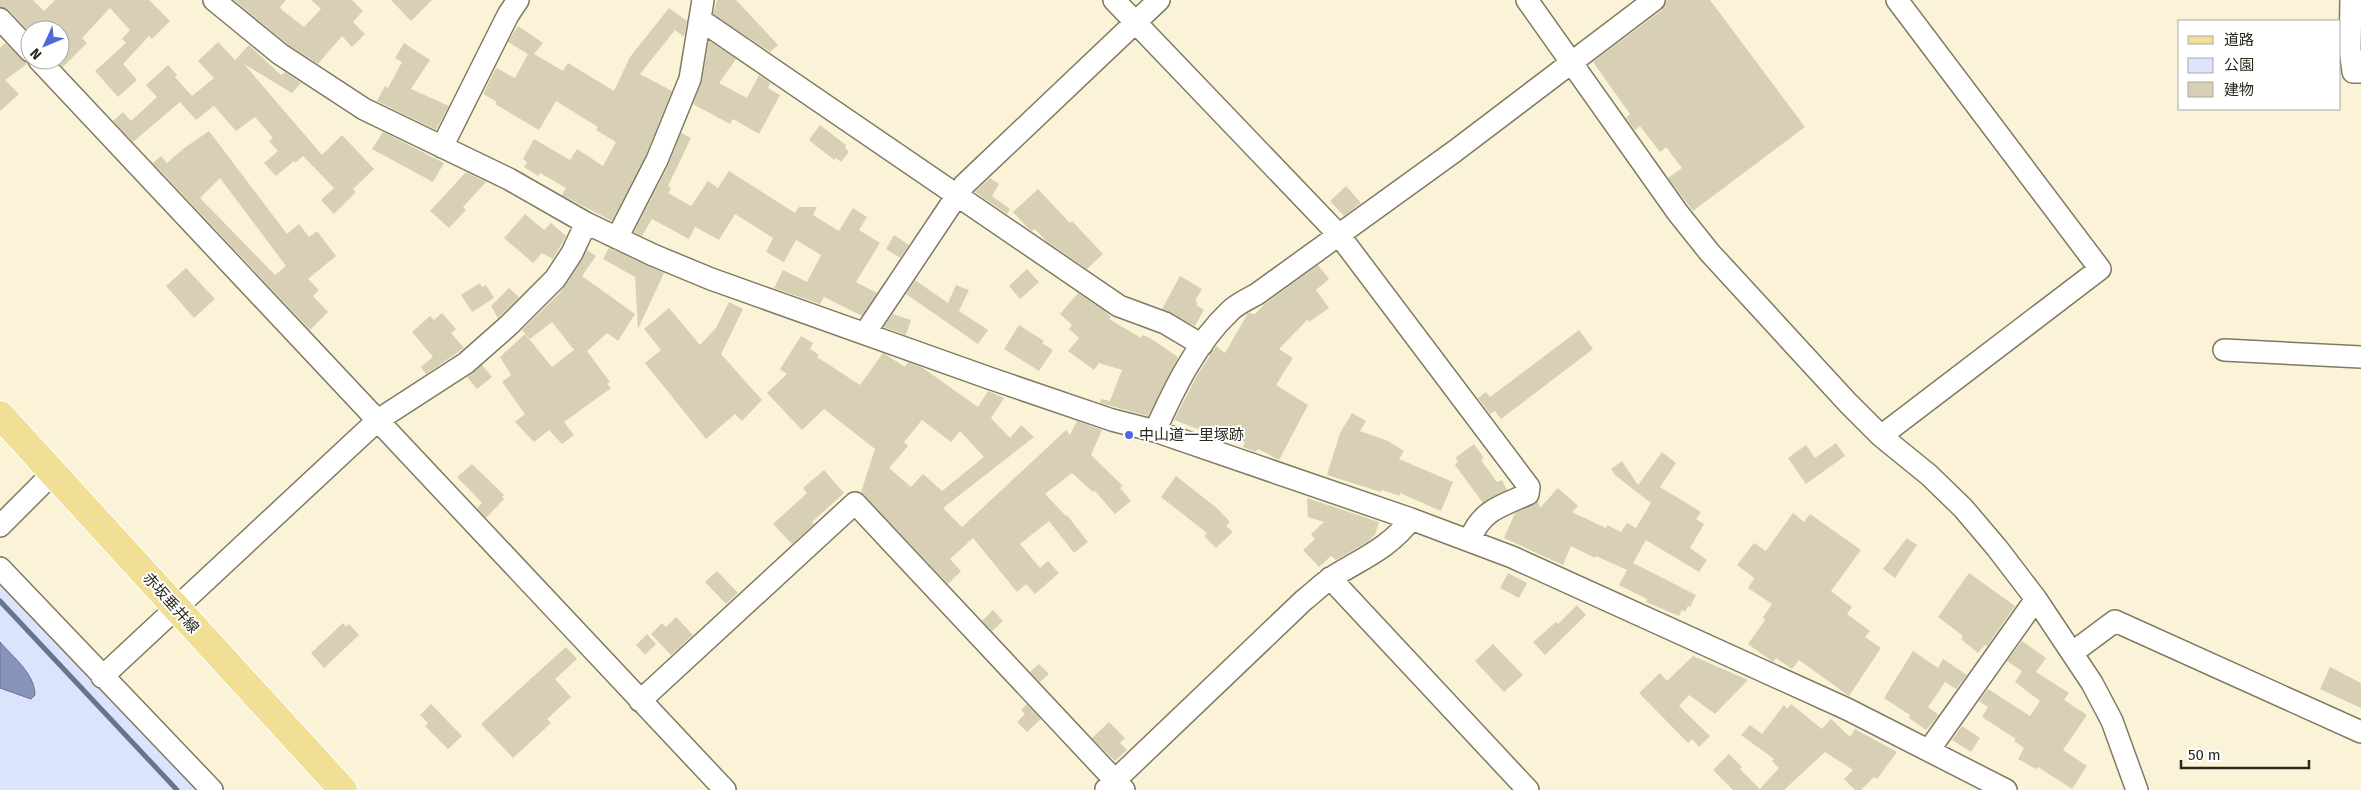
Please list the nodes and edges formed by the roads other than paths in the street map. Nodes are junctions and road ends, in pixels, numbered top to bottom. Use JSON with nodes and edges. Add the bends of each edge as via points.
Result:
{"nodes":[{"id":1,"x":214,"y":0,"type":"edge"},
{"id":2,"x":518,"y":0,"type":"edge"},
{"id":3,"x":703,"y":0,"type":"edge"},
{"id":4,"x":1114,"y":0,"type":"edge"},
{"id":5,"x":1159,"y":0,"type":"edge"},
{"id":6,"x":1527,"y":0,"type":"edge"},
{"id":7,"x":1654,"y":0,"type":"edge"},
{"id":8,"x":1897,"y":0,"type":"edge"},
{"id":9,"x":2351,"y":0,"type":"edge"},
{"id":10,"x":0,"y":19,"type":"edge"},
{"id":11,"x":1136,"y":22,"type":"junction"},
{"id":12,"x":699,"y":23,"type":"junction"},
{"id":13,"x":20,"y":40,"type":"edge"},
{"id":14,"x":1570,"y":63,"type":"junction"},
{"id":15,"x":48,"y":70,"type":"edge"},
{"id":16,"x":2361,"y":72,"type":"edge"},
{"id":17,"x":442,"y":147,"type":"junction"},
{"id":18,"x":956,"y":194,"type":"junction"},
{"id":19,"x":586,"y":223,"type":"junction"},
{"id":20,"x":1339,"y":235,"type":"junction"},
{"id":21,"x":617,"y":238,"type":"junction"},
{"id":22,"x":865,"y":333,"type":"junction"},
{"id":23,"x":1202,"y":345,"type":"junction"},
{"id":24,"x":2224,"y":350,"type":"dead end"},
{"id":25,"x":2361,"y":357,"type":"edge"},
{"id":26,"x":0,"y":415,"type":"edge"},
{"id":27,"x":378,"y":420,"type":"junction"},
{"id":28,"x":1155,"y":431,"type":"junction"},
{"id":29,"x":1881,"y":436,"type":"junction"},
{"id":30,"x":53,"y":473,"type":"junction"},
{"id":31,"x":1411,"y":518,"type":"junction"},
{"id":32,"x":0,"y":526,"type":"edge"},
{"id":33,"x":1470,"y":539,"type":"junction"},
{"id":34,"x":0,"y":568,"type":"edge"},
{"id":35,"x":1330,"y":578,"type":"junction"},
{"id":36,"x":2036,"y":599,"type":"junction"},
{"id":37,"x":175,"y":608,"type":"junction"},
{"id":38,"x":2072,"y":653,"type":"junction"},
{"id":39,"x":102,"y":677,"type":"junction"},
{"id":40,"x":640,"y":701,"type":"junction"},
{"id":41,"x":2361,"y":732,"type":"edge"},
{"id":42,"x":1929,"y":750,"type":"junction"},
{"id":43,"x":1115,"y":787,"type":"edge"},
{"id":44,"x":212,"y":790,"type":"edge"},
{"id":45,"x":343,"y":790,"type":"edge"},
{"id":46,"x":726,"y":790,"type":"edge"},
{"id":47,"x":1528,"y":790,"type":"edge"},
{"id":48,"x":2006,"y":790,"type":"edge"},
{"id":49,"x":2138,"y":790,"type":"edge"}],
"edges":[{"from":1,"to":17,"type":"street","via":[[280,54],[364,109]]},
{"from":2,"to":17,"type":"street"},
{"from":3,"to":12,"type":"street"},
{"from":4,"to":11,"type":"street"},
{"from":5,"to":11,"type":"street"},
{"from":6,"to":14,"type":"street"},
{"from":7,"to":14,"type":"street"},
{"from":8,"to":29,"type":"street","via":[[2100,269]]},
{"from":9,"to":16,"type":"street","via":[[2353,72]]},
{"from":10,"to":13,"type":"street"},
{"from":11,"to":18,"type":"street"},
{"from":11,"to":20,"type":"street"},
{"from":12,"to":18,"type":"street","via":[[708,25]]},
{"from":12,"to":21,"type":"street","via":[[690,80],[657,160]]},
{"from":14,"to":20,"type":"street"},
{"from":14,"to":29,"type":"street","via":[[1710,252]]},
{"from":15,"to":27,"type":"street"},
{"from":17,"to":19,"type":"street","via":[[509,179]]},
{"from":18,"to":22,"type":"street"},
{"from":18,"to":23,"type":"street","via":[[1119,306],[1165,323]]},
{"from":19,"to":21,"type":"street"},
{"from":19,"to":27,"type":"street","via":[[555,279],[509,325],[466,363]]},
{"from":20,"to":23,"type":"street","via":[[1231,310]]},
{"from":20,"to":33,"type":"street","via":[[1530,487],[1528,494],[1486,513]]},
{"from":21,"to":22,"type":"street","via":[[711,279]]},
{"from":22,"to":28,"type":"street","via":[[1112,420]]},
{"from":23,"to":28,"type":"street","via":[[1172,393]]},
{"from":24,"to":25,"type":"street"},
{"from":26,"to":30,"type":"main road","name":"赤坂垂井線"},
{"from":27,"to":37,"type":"street"},
{"from":27,"to":40,"type":"street"},
{"from":28,"to":31,"type":"street"},
{"from":29,"to":36,"type":"street","via":[[1929,475],[1962,508]]},
{"from":30,"to":32,"type":"street"},
{"from":30,"to":37,"type":"main road","name":"赤坂垂井線"},
{"from":31,"to":33,"type":"street"},
{"from":31,"to":35,"type":"street","via":[[1400,534],[1356,566]]},
{"from":33,"to":42,"type":"street","via":[[1746,662]]},
{"from":34,"to":39,"type":"street"},
{"from":35,"to":43,"type":"street"},
{"from":35,"to":47,"type":"street"},
{"from":36,"to":38,"type":"street"},
{"from":36,"to":42,"type":"street"},
{"from":37,"to":39,"type":"street"},
{"from":37,"to":45,"type":"main road","name":"赤坂垂井線"},
{"from":38,"to":41,"type":"street","via":[[2115,621]]},
{"from":38,"to":49,"type":"street","via":[[2112,721]]},
{"from":39,"to":44,"type":"street"},
{"from":40,"to":43,"type":"street","via":[[855,503]]},
{"from":40,"to":46,"type":"street"},
{"from":42,"to":48,"type":"street"}]}
